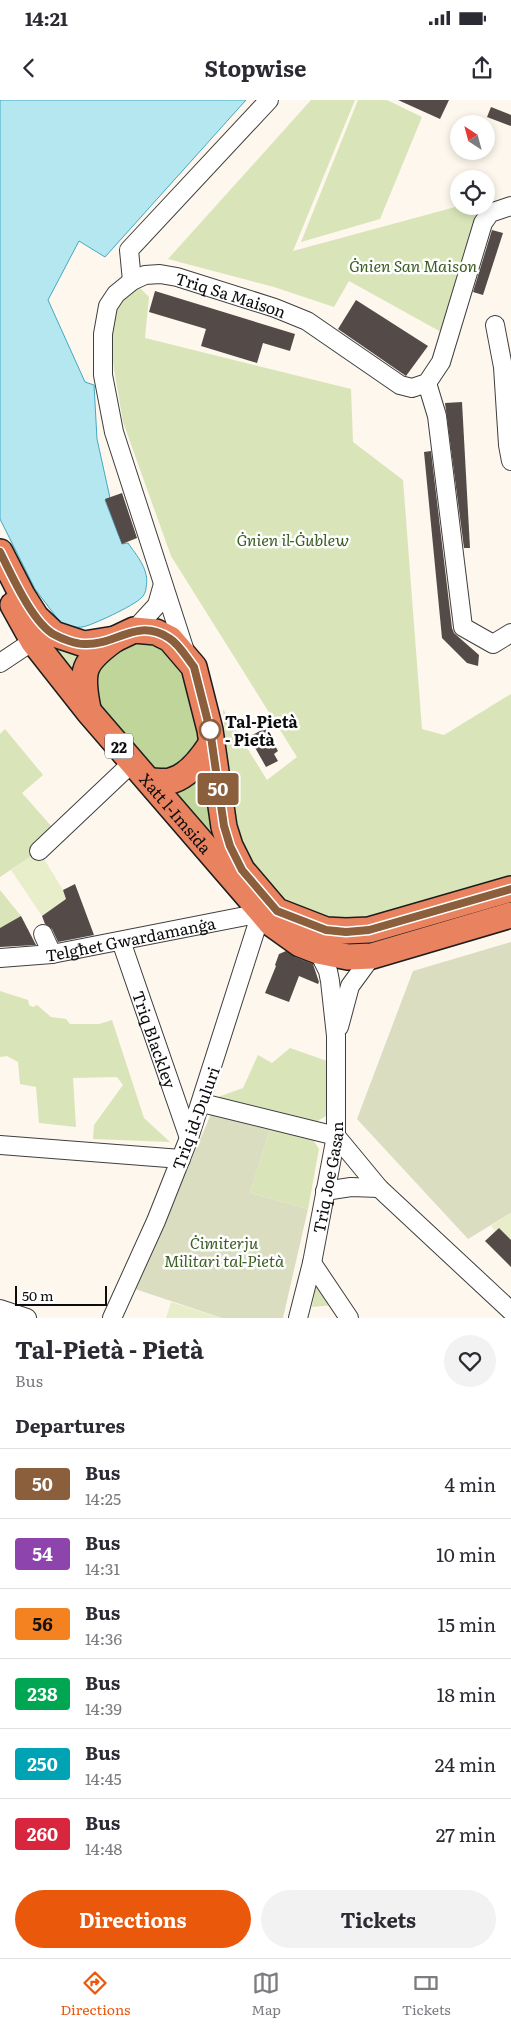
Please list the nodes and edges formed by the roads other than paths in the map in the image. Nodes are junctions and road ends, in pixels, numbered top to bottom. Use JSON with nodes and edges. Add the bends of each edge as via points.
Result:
{"nodes":[{"id":1,"x":269,"y":100,"type":"edge"},
{"id":2,"x":511,"y":206,"type":"edge"},
{"id":3,"x":132,"y":281,"type":"junction"},
{"id":4,"x":495,"y":325,"type":"dead end"},
{"id":5,"x":427,"y":383,"type":"junction"},
{"id":6,"x":511,"y":461,"type":"edge"},
{"id":7,"x":0,"y":552,"type":"edge"},
{"id":8,"x":0,"y":582,"type":"edge"},
{"id":9,"x":163,"y":584,"type":"junction"},
{"id":10,"x":511,"y":633,"type":"edge"},
{"id":11,"x":125,"y":634,"type":"junction"},
{"id":12,"x":33,"y":641,"type":"junction"},
{"id":13,"x":188,"y":658,"type":"junction"},
{"id":14,"x":0,"y":663,"type":"edge"},
{"id":15,"x":89,"y":712,"type":"junction"},
{"id":16,"x":212,"y":744,"type":"junction"},
{"id":17,"x":133,"y":762,"type":"junction"},
{"id":18,"x":150,"y":781,"type":"junction"},
{"id":19,"x":39,"y":851,"type":"dead end"},
{"id":20,"x":511,"y":889,"type":"edge"},
{"id":21,"x":261,"y":913,"type":"junction"},
{"id":22,"x":511,"y":915,"type":"edge"},
{"id":23,"x":43,"y":934,"type":"dead end"},
{"id":24,"x":121,"y":941,"type":"junction"},
{"id":25,"x":318,"y":952,"type":"junction"},
{"id":26,"x":52,"y":954,"type":"junction"},
{"id":27,"x":360,"y":956,"type":"junction"},
{"id":28,"x":0,"y":958,"type":"edge"},
{"id":29,"x":336,"y":1036,"type":"junction"},
{"id":30,"x":202,"y":1103,"type":"junction"},
{"id":31,"x":336,"y":1136,"type":"junction"},
{"id":32,"x":190,"y":1138,"type":"junction"},
{"id":33,"x":0,"y":1145,"type":"edge"},
{"id":34,"x":181,"y":1160,"type":"junction"},
{"id":35,"x":379,"y":1188,"type":"junction"},
{"id":36,"x":325,"y":1191,"type":"junction"},
{"id":37,"x":312,"y":1263,"type":"junction"},
{"id":38,"x":511,"y":1312,"type":"edge"},
{"id":39,"x":112,"y":1318,"type":"edge"},
{"id":40,"x":298,"y":1318,"type":"edge"},
{"id":41,"x":349,"y":1318,"type":"edge"}],
"edges":[{"from":1,"to":3,"type":"street","via":[[129,250]]},
{"from":2,"to":5,"type":"street","via":[[490,213],[483,223],[441,362]]},
{"from":3,"to":5,"type":"street","name":"Triq Sa Maison","via":[[160,274],[177,277],[275,308],[307,321],[400,385],[412,388]]},
{"from":3,"to":9,"type":"street","name":"Triq Sa Maison","via":[[116,294],[108,306],[103,334],[103,375],[114,432]]},
{"from":4,"to":6,"type":"street","via":[[503,367]]},
{"from":5,"to":10,"type":"street","via":[[436,416],[464,627],[493,644]]},
{"from":7,"to":11,"type":"highway","name":"Xatt l-Imsida","via":[[36,617],[54,634],[84,644]]},
{"from":8,"to":12,"type":"highway","name":"Xatt l-Imsida","number":"22"},
{"from":9,"to":11,"type":"street","via":[[157,605]]},
{"from":9,"to":13,"type":"street","name":"Triq Sa Maison"},
{"from":11,"to":13,"type":"highway","name":"Xatt l-Imsida","via":[[156,632],[170,638]]},
{"from":11,"to":15,"type":"highway","via":[[95,653],[86,668],[82,683]]},
{"from":12,"to":14,"type":"street"},
{"from":12,"to":15,"type":"highway","name":"Xatt l-Imsida","number":"22"},
{"from":13,"to":16,"type":"highway","name":"Xatt l-Imsida","via":[[194,667]]},
{"from":15,"to":17,"type":"highway","name":"Xatt l-Imsida","number":"22"},
{"from":16,"to":18,"type":"highway","via":[[187,771],[171,780]]},
{"from":16,"to":20,"type":"highway","name":"Xatt l-Imsida","via":[[230,846],[242,870],[277,911],[326,930],[369,930]]},
{"from":17,"to":18,"type":"highway","name":"Xatt l-Imsida","number":"22"},
{"from":17,"to":19,"type":"street"},
{"from":18,"to":21,"type":"highway","name":"Xatt l-Imsida","number":"22"},
{"from":21,"to":24,"type":"street","name":"Telgħet Gwardamanġa"},
{"from":21,"to":25,"type":"highway","name":"Xatt l-Imsida","number":"22","via":[[300,944]]},
{"from":21,"to":30,"type":"street","name":"Triq id-Duluri"},
{"from":22,"to":27,"type":"highway"},
{"from":23,"to":26,"type":"street"},
{"from":24,"to":26,"type":"street","name":"Telgħet Gwardamanġa"},
{"from":24,"to":32,"type":"street","name":"Triq Blackley"},
{"from":25,"to":27,"type":"highway","name":"Xatt l-Imsida","number":"22"},
{"from":25,"to":29,"type":"street","name":"Triq Joe Gasan","via":[[328,971]]},
{"from":26,"to":28,"type":"street","name":"Telgħet Gwardamanġa"},
{"from":27,"to":29,"type":"street","name":"Triq Joe Gasan"},
{"from":29,"to":31,"type":"street","name":"Triq Joe Gasan"},
{"from":30,"to":31,"type":"street"},
{"from":30,"to":32,"type":"street","name":"Triq id-Duluri"},
{"from":31,"to":35,"type":"street"},
{"from":31,"to":36,"type":"street","name":"Triq Joe Gasan"},
{"from":32,"to":34,"type":"street","name":"Triq id-Duluri"},
{"from":33,"to":34,"type":"street"},
{"from":34,"to":39,"type":"street","name":"Triq id-Duluri"},
{"from":35,"to":36,"type":"street","via":[[351,1187]]},
{"from":35,"to":38,"type":"street"},
{"from":36,"to":37,"type":"street","name":"Triq Joe Gasan"},
{"from":37,"to":40,"type":"street","name":"Triq Joe Gasan"},
{"from":37,"to":41,"type":"street"}]}
